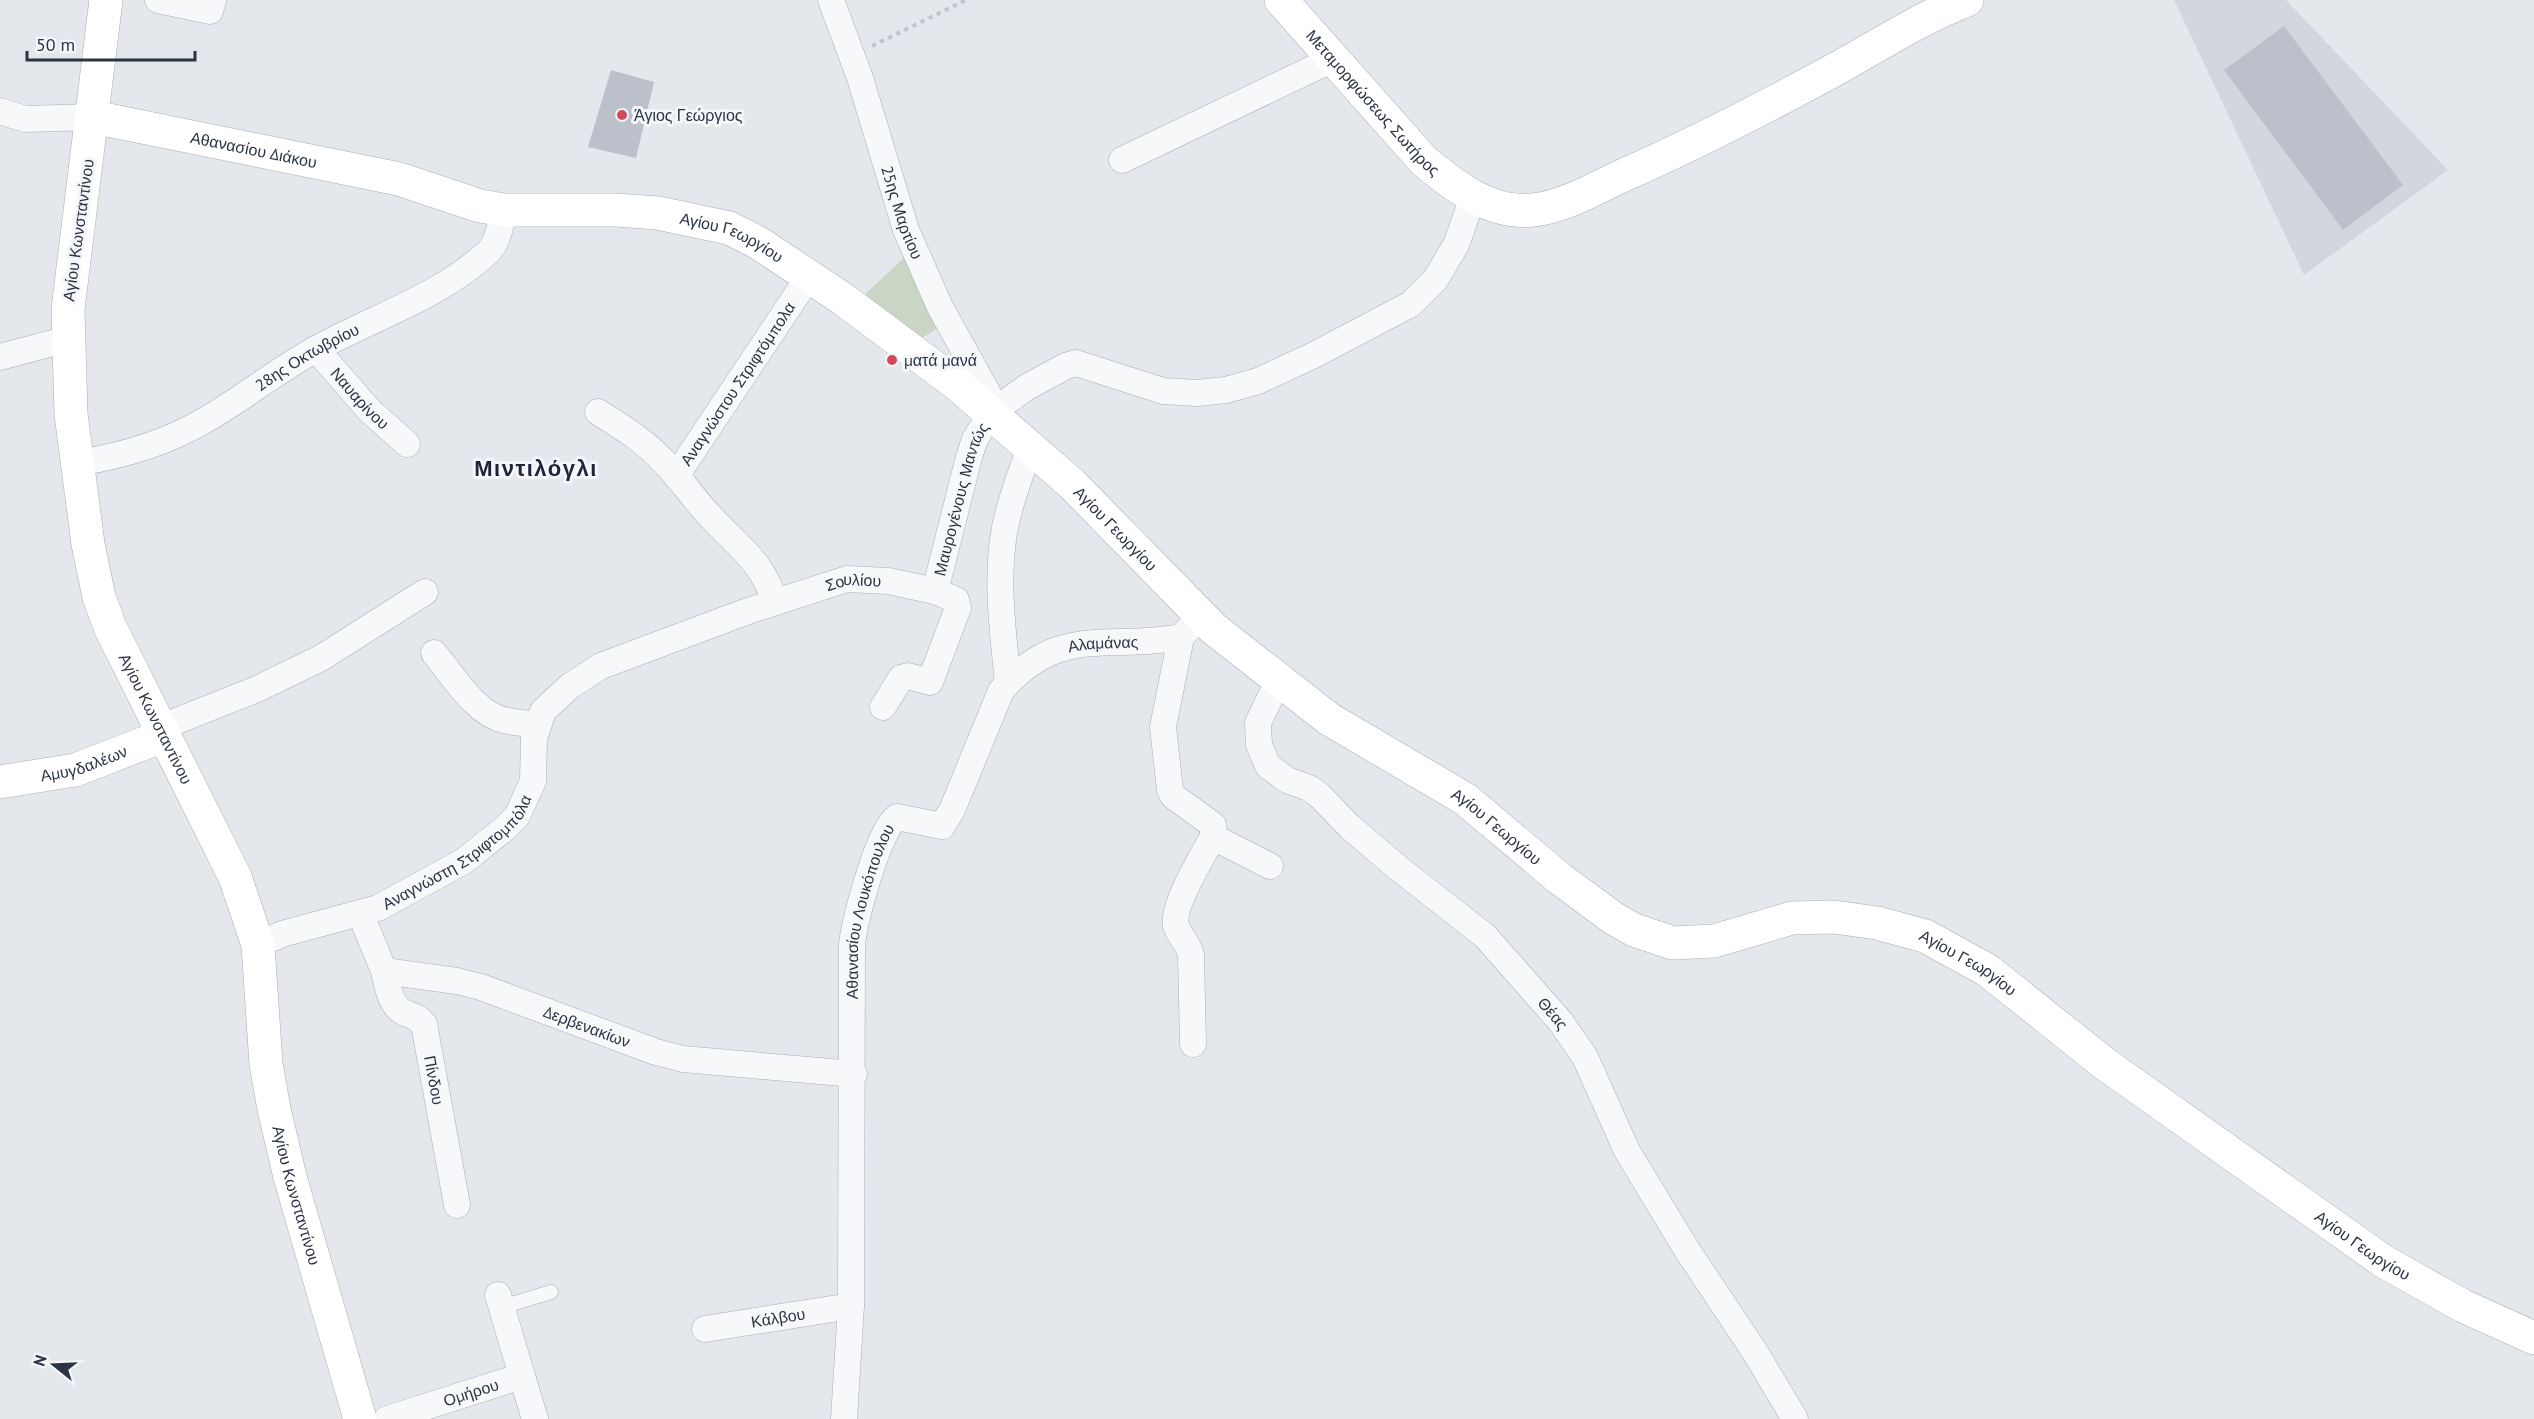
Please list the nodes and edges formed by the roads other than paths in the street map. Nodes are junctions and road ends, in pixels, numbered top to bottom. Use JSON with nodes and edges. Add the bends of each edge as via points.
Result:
{"nodes":[{"id":1,"x":106,"y":0,"type":"edge"},
{"id":2,"x":158,"y":0,"type":"edge"},
{"id":3,"x":213,"y":0,"type":"edge"},
{"id":4,"x":831,"y":0,"type":"edge"},
{"id":5,"x":1281,"y":0,"type":"edge"},
{"id":6,"x":1967,"y":0,"type":"edge"},
{"id":7,"x":1333,"y":59,"type":"junction"},
{"id":8,"x":0,"y":111,"type":"edge"},
{"id":9,"x":93,"y":117,"type":"junction"},
{"id":10,"x":1122,"y":160,"type":"dead end"},
{"id":11,"x":1473,"y":197,"type":"junction"},
{"id":12,"x":504,"y":210,"type":"junction"},
{"id":13,"x":810,"y":275,"type":"junction"},
{"id":14,"x":68,"y":339,"type":"junction"},
{"id":15,"x":316,"y":349,"type":"junction"},
{"id":16,"x":0,"y":357,"type":"edge"},
{"id":17,"x":598,"y":412,"type":"dead end"},
{"id":18,"x":991,"y":413,"type":"junction"},
{"id":19,"x":407,"y":444,"type":"dead end"},
{"id":20,"x":1030,"y":448,"type":"junction"},
{"id":21,"x":78,"y":463,"type":"junction"},
{"id":22,"x":676,"y":476,"type":"junction"},
{"id":23,"x":935,"y":591,"type":"junction"},
{"id":24,"x":425,"y":592,"type":"dead end"},
{"id":25,"x":775,"y":602,"type":"junction"},
{"id":26,"x":1191,"y":627,"type":"junction"},
{"id":27,"x":434,"y":653,"type":"dead end"},
{"id":28,"x":1279,"y":679,"type":"junction"},
{"id":29,"x":1008,"y":682,"type":"junction"},
{"id":30,"x":883,"y":707,"type":"dead end"},
{"id":31,"x":537,"y":725,"type":"junction"},
{"id":32,"x":161,"y":732,"type":"junction"},
{"id":33,"x":0,"y":782,"type":"edge"},
{"id":34,"x":1213,"y":837,"type":"junction"},
{"id":35,"x":1269,"y":866,"type":"dead end"},
{"id":36,"x":362,"y":915,"type":"junction"},
{"id":37,"x":258,"y":945,"type":"junction"},
{"id":38,"x":384,"y":971,"type":"junction"},
{"id":39,"x":1193,"y":1044,"type":"dead end"},
{"id":40,"x":854,"y":1074,"type":"junction"},
{"id":41,"x":457,"y":1205,"type":"dead end"},
{"id":42,"x":551,"y":1292,"type":"dead end"},
{"id":43,"x":500,"y":1301,"type":"joint"},
{"id":44,"x":850,"y":1306,"type":"junction"},
{"id":45,"x":705,"y":1329,"type":"dead end"},
{"id":46,"x":2534,"y":1338,"type":"edge"},
{"id":47,"x":522,"y":1376,"type":"junction"},
{"id":48,"x":360,"y":1419,"type":"edge"},
{"id":49,"x":387,"y":1419,"type":"edge"},
{"id":50,"x":535,"y":1419,"type":"edge"},
{"id":51,"x":844,"y":1419,"type":"edge"},
{"id":52,"x":1795,"y":1419,"type":"edge"}],
"edges":[{"from":1,"to":9,"type":"street","name":"Αγίου Κωνσταντίνου"},
{"from":2,"to":3,"type":"street","via":[[210,11]]},
{"from":4,"to":18,"type":"street","name":"25ης Μαρτίου","via":[[853,56],[906,230],[940,307],[991,399]]},
{"from":5,"to":7,"type":"street","name":"Μεταμορφώσεως Σωτήρος"},
{"from":6,"to":11,"type":"street","name":"Μεταμορφώσεως Σωτήρος","via":[[1938,11],[1722,128],[1554,206],[1513,209]]},
{"from":7,"to":10,"type":"street"},
{"from":7,"to":11,"type":"street","name":"Μεταμορφώσεως Σωτήρος","via":[[1424,161]]},
{"from":8,"to":9,"type":"street","name":"Αθανασίου Διάκου","via":[[25,119]]},
{"from":9,"to":12,"type":"street","name":"Αθανασίου Διάκου","via":[[399,179]]},
{"from":9,"to":14,"type":"street","name":"Αγίου Κωνσταντίνου","via":[[70,283]]},
{"from":11,"to":18,"type":"street","via":[[1456,245],[1435,280],[1411,304],[1257,381],[1226,390],[1162,391],[1076,363],[1027,387]]},
{"from":12,"to":13,"type":"street","name":"Αγίου Γεωργίου","via":[[616,210],[701,220],[757,242]]},
{"from":12,"to":15,"type":"street","name":"28ης Οκτωβρίου","via":[[501,227],[489,251],[427,296]]},
{"from":13,"to":18,"type":"street","name":"Αγίου Γεωργίου","via":[[917,352]]},
{"from":13,"to":22,"type":"street","name":"Αναγνώστου Στριφτόμπολα"},
{"from":14,"to":16,"type":"street"},
{"from":14,"to":21,"type":"street","name":"Αγίου Κωνσταντίνου","via":[[71,414]]},
{"from":15,"to":19,"type":"street","name":"Ναυαρίνου","via":[[369,410]]},
{"from":15,"to":21,"type":"street","name":"28ης Οκτωβρίου","via":[[205,421],[144,446]]},
{"from":17,"to":22,"type":"street","via":[[636,436]]},
{"from":18,"to":20,"type":"street","name":"Αγίου Γεωργίου"},
{"from":18,"to":23,"type":"street","name":"Μαυρογένους Μαντώς","via":[[969,458]]},
{"from":20,"to":26,"type":"street","name":"Αγίου Γεωργίου","via":[[1080,491]]},
{"from":20,"to":29,"type":"street","via":[[1004,536],[1002,626]]},
{"from":21,"to":32,"type":"street","name":"Αγίου Κωνσταντίνου","via":[[99,597]]},
{"from":22,"to":25,"type":"street","name":"Αναγνώστου Στριφτόμπολα","via":[[757,564]]},
{"from":23,"to":25,"type":"street","name":"Σουλίου","via":[[888,581],[847,579]]},
{"from":23,"to":30,"type":"street","name":"Μαυρογένους Μαντώς","via":[[956,600],[958,608],[930,682],[901,678]]},
{"from":24,"to":32,"type":"street","via":[[321,658]]},
{"from":25,"to":31,"type":"street","name":"Αναγνώστη Στριφτομπόλα","via":[[601,666],[570,686],[543,711]]},
{"from":26,"to":28,"type":"street","name":"Αγίου Γεωργίου"},
{"from":26,"to":29,"type":"street","name":"Αλαμάνας","via":[[1075,644],[1044,656]]},
{"from":26,"to":34,"type":"street","via":[[1162,727],[1170,790],[1213,825]]},
{"from":27,"to":31,"type":"street","via":[[492,715]]},
{"from":28,"to":46,"type":"street","name":"Αγίου Γεωργίου","via":[[1329,718],[1466,799],[1559,878],[1634,930],[1688,944],[1714,941],[1792,918],[1834,917],[1925,936],[1956,951],[2036,1007],[2105,1064],[2383,1261],[2463,1306]]},
{"from":28,"to":52,"type":"street","name":"Θέας","via":[[1258,723],[1259,745],[1268,766],[1319,795],[1357,833],[1485,936],[1560,1021],[1585,1056],[1627,1151]]},
{"from":29,"to":40,"type":"street","name":"Αθανασίου Λουκόπουλου","via":[[994,702],[947,820],[942,826],[935,826],[897,818],[886,829],[853,938]]},
{"from":31,"to":36,"type":"street","name":"Αναγνώστη Στριφτομπόλα","via":[[533,781],[517,816],[464,861]]},
{"from":32,"to":33,"type":"street","name":"Αμυγδαλέων","via":[[75,770]]},
{"from":32,"to":37,"type":"street","name":"Αγίου Κωνσταντίνου","via":[[235,877]]},
{"from":34,"to":35,"type":"street"},
{"from":34,"to":39,"type":"street","via":[[1177,910],[1176,926],[1191,955]]},
{"from":36,"to":37,"type":"street","name":"Αναγνώστη Στριφτομπόλα","via":[[303,928]]},
{"from":36,"to":38,"type":"street"},
{"from":37,"to":48,"type":"street","name":"Αγίου Κωνσταντίνου","via":[[266,1064],[274,1109]]},
{"from":38,"to":40,"type":"street","name":"Δερβενακίων","via":[[481,987],[683,1059]]},
{"from":38,"to":41,"type":"street","name":"Πίνδου","via":[[391,999],[400,1011],[417,1016],[424,1024]]},
{"from":40,"to":44,"type":"street","name":"Αθανασίου Λουκόπουλου"},
{"from":42,"to":43,"type":"lane"},
{"from":43,"to":47,"type":"street","name":"Ομήρου"},
{"from":44,"to":45,"type":"street","name":"Κάλβου"},
{"from":44,"to":51,"type":"street","name":"Αθανασίου Λουκόπουλου"},
{"from":47,"to":49,"type":"street","name":"Ομήρου"},
{"from":47,"to":50,"type":"street","name":"Ομήρου"}]}
